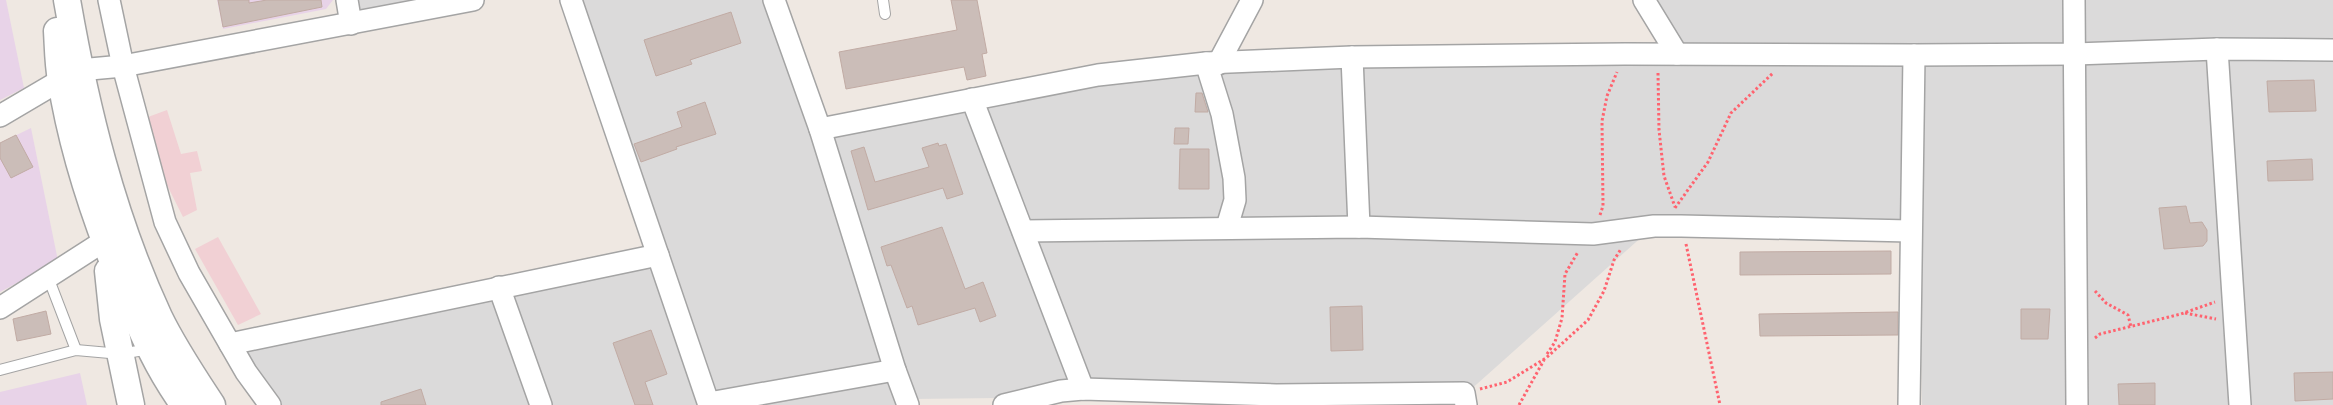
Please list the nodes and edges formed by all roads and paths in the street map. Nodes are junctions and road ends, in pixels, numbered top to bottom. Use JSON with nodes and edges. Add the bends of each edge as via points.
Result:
{"nodes":[{"id":1,"x":55,"y":0,"type":"edge"},
{"id":2,"x":67,"y":0,"type":"edge"},
{"id":3,"x":109,"y":0,"type":"edge"},
{"id":4,"x":346,"y":0,"type":"edge"},
{"id":5,"x":473,"y":0,"type":"edge"},
{"id":6,"x":571,"y":0,"type":"edge"},
{"id":7,"x":774,"y":0,"type":"edge"},
{"id":8,"x":883,"y":0,"type":"edge"},
{"id":9,"x":1252,"y":0,"type":"edge"},
{"id":10,"x":1644,"y":0,"type":"edge"},
{"id":11,"x":2074,"y":0,"type":"edge"},
{"id":12,"x":886,"y":14,"type":"dead end"},
{"id":13,"x":351,"y":24,"type":"junction"},
{"id":14,"x":2217,"y":49,"type":"junction"},
{"id":15,"x":2333,"y":50,"type":"edge"},
{"id":16,"x":1677,"y":54,"type":"junction"},
{"id":17,"x":2075,"y":54,"type":"junction"},
{"id":18,"x":1914,"y":55,"type":"junction"},
{"id":19,"x":1352,"y":57,"type":"junction"},
{"id":20,"x":1212,"y":64,"type":"junction"},
{"id":21,"x":123,"y":66,"type":"junction"},
{"id":22,"x":70,"y":75,"type":"junction"},
{"id":23,"x":972,"y":99,"type":"junction"},
{"id":24,"x":0,"y":116,"type":"edge"},
{"id":25,"x":820,"y":128,"type":"junction"},
{"id":26,"x":1227,"y":227,"type":"junction"},
{"id":27,"x":1359,"y":227,"type":"junction"},
{"id":28,"x":1022,"y":231,"type":"junction"},
{"id":29,"x":1910,"y":231,"type":"junction"},
{"id":30,"x":104,"y":241,"type":"junction"},
{"id":31,"x":658,"y":255,"type":"junction"},
{"id":32,"x":48,"y":277,"type":"junction"},
{"id":33,"x":499,"y":287,"type":"junction"},
{"id":34,"x":2094,"y":289,"type":"dead end"},
{"id":35,"x":2232,"y":291,"type":"junction"},
{"id":36,"x":0,"y":308,"type":"edge"},
{"id":37,"x":2184,"y":313,"type":"junction"},
{"id":38,"x":2131,"y":327,"type":"junction"},
{"id":39,"x":2235,"y":327,"type":"junction"},
{"id":40,"x":160,"y":344,"type":"junction"},
{"id":41,"x":230,"y":344,"type":"junction"},
{"id":42,"x":76,"y":350,"type":"junction"},
{"id":43,"x":121,"y":354,"type":"junction"},
{"id":44,"x":2076,"y":354,"type":"junction"},
{"id":45,"x":174,"y":369,"type":"junction"},
{"id":46,"x":0,"y":370,"type":"edge"},
{"id":47,"x":895,"y":370,"type":"junction"},
{"id":48,"x":1083,"y":388,"type":"junction"},
{"id":49,"x":1276,"y":400,"type":"edge"},
{"id":50,"x":709,"y":404,"type":"edge"},
{"id":51,"x":131,"y":405,"type":"edge"},
{"id":52,"x":164,"y":405,"type":"edge"},
{"id":53,"x":184,"y":405,"type":"edge"},
{"id":54,"x":212,"y":405,"type":"edge"},
{"id":55,"x":270,"y":405,"type":"edge"},
{"id":56,"x":541,"y":405,"type":"edge"},
{"id":57,"x":908,"y":405,"type":"edge"},
{"id":58,"x":1004,"y":405,"type":"edge"},
{"id":59,"x":1466,"y":405,"type":"edge"},
{"id":60,"x":1909,"y":405,"type":"edge"},
{"id":61,"x":2077,"y":405,"type":"edge"},
{"id":62,"x":2240,"y":405,"type":"edge"}],
"edges":[{"from":1,"to":22,"type":"street"},
{"from":2,"to":22,"type":"street"},
{"from":3,"to":21,"type":"street"},
{"from":4,"to":13,"type":"street"},
{"from":5,"to":13,"type":"street"},
{"from":6,"to":31,"type":"street"},
{"from":7,"to":25,"type":"street"},
{"from":8,"to":12,"type":"lane"},
{"from":9,"to":20,"type":"street"},
{"from":10,"to":16,"type":"street"},
{"from":11,"to":17,"type":"street"},
{"from":13,"to":21,"type":"street"},
{"from":14,"to":15,"type":"street"},
{"from":14,"to":17,"type":"street"},
{"from":14,"to":35,"type":"street"},
{"from":16,"to":18,"type":"street"},
{"from":16,"to":19,"type":"street"},
{"from":17,"to":18,"type":"street"},
{"from":17,"to":44,"type":"street"},
{"from":18,"to":29,"type":"street"},
{"from":19,"to":20,"type":"street"},
{"from":19,"to":27,"type":"street"},
{"from":20,"to":23,"type":"street","via":[[1098,75]]},
{"from":20,"to":26,"type":"street","via":[[1234,178],[1236,200]]},
{"from":21,"to":22,"type":"street"},
{"from":21,"to":41,"type":"street","via":[[165,222],[189,273]]},
{"from":22,"to":24,"type":"street"},
{"from":22,"to":30,"type":"street","via":[[81,167]]},
{"from":22,"to":40,"type":"street","via":[[101,158]]},
{"from":23,"to":25,"type":"street"},
{"from":23,"to":28,"type":"street"},
{"from":25,"to":47,"type":"street"},
{"from":26,"to":27,"type":"street"},
{"from":26,"to":28,"type":"street"},
{"from":27,"to":29,"type":"street","via":[[1593,234],[1663,226]]},
{"from":28,"to":48,"type":"street"},
{"from":29,"to":60,"type":"street"},
{"from":30,"to":32,"type":"street"},
{"from":30,"to":40,"type":"street"},
{"from":30,"to":43,"type":"street","via":[[113,319]]},
{"from":31,"to":33,"type":"street"},
{"from":31,"to":50,"type":"street"},
{"from":32,"to":36,"type":"street"},
{"from":32,"to":42,"type":"lane"},
{"from":33,"to":41,"type":"street"},
{"from":33,"to":56,"type":"street"},
{"from":34,"to":38,"type":"path","via":[[2106,303],[2128,315]]},
{"from":35,"to":37,"type":"path","via":[[2208,305]]},
{"from":35,"to":39,"type":"street"},
{"from":37,"to":38,"type":"path"},
{"from":37,"to":39,"type":"path","via":[[2202,315]]},
{"from":38,"to":44,"type":"path","via":[[2100,334]]},
{"from":39,"to":62,"type":"street"},
{"from":40,"to":43,"type":"lane"},
{"from":40,"to":45,"type":"street"},
{"from":41,"to":55,"type":"street"},
{"from":42,"to":43,"type":"lane"},
{"from":42,"to":46,"type":"lane"},
{"from":43,"to":51,"type":"street"},
{"from":44,"to":61,"type":"street"},
{"from":45,"to":52,"type":"street"},
{"from":45,"to":53,"type":"street"},
{"from":45,"to":54,"type":"street"},
{"from":47,"to":50,"type":"street"},
{"from":47,"to":57,"type":"street"},
{"from":48,"to":49,"type":"street"},
{"from":48,"to":58,"type":"street"},
{"from":49,"to":59,"type":"street","via":[[1464,393]]}]}
